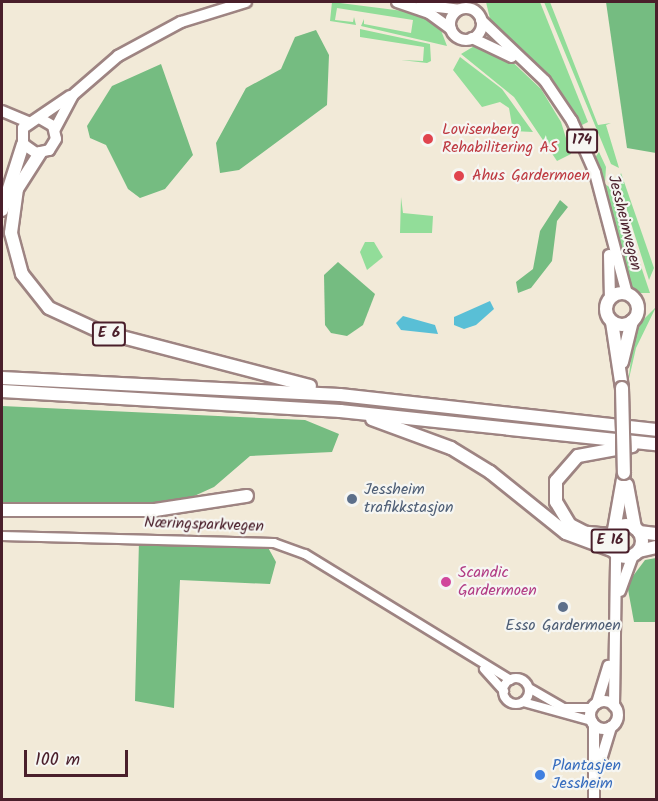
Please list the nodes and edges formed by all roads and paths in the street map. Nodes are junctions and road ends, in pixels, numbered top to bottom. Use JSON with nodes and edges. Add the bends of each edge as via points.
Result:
{"nodes":[{"id":1,"x":246,"y":2,"type":"edge"},
{"id":2,"x":397,"y":2,"type":"edge"},
{"id":3,"x":482,"y":2,"type":"edge"},
{"id":4,"x":415,"y":6,"type":"junction"},
{"id":5,"x":462,"y":7,"type":"edge"},
{"id":6,"x":480,"y":18,"type":"junction"},
{"id":7,"x":451,"y":29,"type":"junction"},
{"id":8,"x":472,"y":38,"type":"junction"},
{"id":9,"x":73,"y":94,"type":"junction"},
{"id":10,"x":4,"y":113,"type":"edge"},
{"id":11,"x":41,"y":119,"type":"junction"},
{"id":12,"x":28,"y":122,"type":"junction"},
{"id":13,"x":55,"y":129,"type":"junction"},
{"id":14,"x":22,"y":140,"type":"junction"},
{"id":15,"x":40,"y":153,"type":"junction"},
{"id":16,"x":2,"y":210,"type":"edge"},
{"id":17,"x":627,"y":294,"type":"junction"},
{"id":18,"x":610,"y":299,"type":"junction"},
{"id":19,"x":632,"y":321,"type":"junction"},
{"id":20,"x":612,"y":322,"type":"junction"},
{"id":21,"x":621,"y":366,"type":"junction"},
{"id":22,"x":2,"y":378,"type":"edge"},
{"id":23,"x":2,"y":391,"type":"edge"},
{"id":24,"x":340,"y":395,"type":"junction"},
{"id":25,"x":340,"y":411,"type":"junction"},
{"id":26,"x":657,"y":430,"type":"edge"},
{"id":27,"x":656,"y":444,"type":"edge"},
{"id":28,"x":624,"y":473,"type":"junction"},
{"id":29,"x":247,"y":496,"type":"dead end"},
{"id":30,"x":2,"y":510,"type":"edge"},
{"id":31,"x":637,"y":530,"type":"junction"},
{"id":32,"x":613,"y":532,"type":"junction"},
{"id":33,"x":657,"y":534,"type":"edge"},
{"id":34,"x":2,"y":536,"type":"edge"},
{"id":35,"x":657,"y":547,"type":"edge"},
{"id":36,"x":614,"y":552,"type":"junction"},
{"id":37,"x":636,"y":553,"type":"junction"},
{"id":38,"x":619,"y":594,"type":"junction"},
{"id":39,"x":611,"y":658,"type":"junction"},
{"id":40,"x":480,"y":665,"type":"junction"},
{"id":41,"x":511,"y":680,"type":"junction"},
{"id":42,"x":529,"y":688,"type":"junction"},
{"id":43,"x":504,"y":691,"type":"junction"},
{"id":44,"x":523,"y":702,"type":"junction"},
{"id":45,"x":595,"y":705,"type":"junction"},
{"id":46,"x":614,"y":706,"type":"junction"},
{"id":47,"x":593,"y":723,"type":"junction"},
{"id":48,"x":611,"y":727,"type":"junction"},
{"id":49,"x":597,"y":772,"type":"junction"},
{"id":50,"x":594,"y":800,"type":"edge"}],
"edges":[{"from":1,"to":9,"type":"main road","via":[[143,40]]},
{"from":2,"to":4,"type":"main road"},
{"from":3,"to":6,"type":"main road"},
{"from":4,"to":5,"type":"main road"},
{"from":4,"to":7,"type":"main road"},
{"from":5,"to":6,"type":"main road","number":"174"},
{"from":5,"to":7,"type":"main road"},
{"from":6,"to":8,"type":"main road"},
{"from":6,"to":17,"type":"main road","name":"Jessheimvegen","number":"174","via":[[545,81],[572,120],[595,173]]},
{"from":7,"to":8,"type":"main road","number":"174","via":[[459,38]]},
{"from":8,"to":18,"type":"main road","name":"Jessheimvegen","number":"174","via":[[515,59],[566,121],[602,219]]},
{"from":9,"to":11,"type":"main road"},
{"from":9,"to":13,"type":"main road"},
{"from":10,"to":12,"type":"main road"},
{"from":10,"to":14,"type":"main road"},
{"from":11,"to":12,"type":"main road"},
{"from":11,"to":13,"type":"main road"},
{"from":12,"to":14,"type":"main road"},
{"from":13,"to":15,"type":"main road","via":[[54,145]]},
{"from":14,"to":15,"type":"main road"},
{"from":14,"to":16,"type":"highway"},
{"from":15,"to":24,"type":"highway","number":"E 6","via":[[17,189],[11,233],[22,274],[49,308],[99,331]]},
{"from":17,"to":18,"type":"highway"},
{"from":17,"to":19,"type":"highway","number":"E 16","via":[[637,308]]},
{"from":18,"to":20,"type":"highway","number":"E 16","via":[[606,308]]},
{"from":19,"to":20,"type":"highway"},
{"from":19,"to":21,"type":"highway","number":"E 16"},
{"from":20,"to":21,"type":"highway","number":"E 16"},
{"from":21,"to":28,"type":"highway","number":"E 16","bridge":true},
{"from":22,"to":24,"type":"highway","number":"E 6"},
{"from":23,"to":25,"type":"highway"},
{"from":24,"to":26,"type":"highway","number":"E 6"},
{"from":25,"to":27,"type":"highway"},
{"from":25,"to":36,"type":"highway","via":[[451,448],[490,472],[566,533]]},
{"from":27,"to":32,"type":"highway","via":[[586,453],[558,475],[554,493],[565,520],[586,533]]},
{"from":28,"to":31,"type":"highway","number":"E 16"},
{"from":28,"to":32,"type":"highway","number":"E 16"},
{"from":29,"to":30,"type":"highway","via":[[155,510]]},
{"from":31,"to":32,"type":"highway","number":"E 16"},
{"from":31,"to":33,"type":"highway","number":"E 16"},
{"from":31,"to":37,"type":"highway","number":"E 16"},
{"from":32,"to":36,"type":"highway","number":"E 16"},
{"from":34,"to":40,"type":"street","name":"Næringsparkvegen","via":[[274,543],[314,560]]},
{"from":35,"to":37,"type":"highway","number":"E 16"},
{"from":36,"to":37,"type":"highway","number":"E 16"},
{"from":36,"to":38,"type":"main road"},
{"from":37,"to":38,"type":"main road"},
{"from":38,"to":39,"type":"main road"},
{"from":39,"to":45,"type":"main road"},
{"from":39,"to":46,"type":"main road"},
{"from":40,"to":41,"type":"street","name":"Næringsparkvegen"},
{"from":40,"to":43,"type":"street","name":"Næringsparkvegen"},
{"from":41,"to":42,"type":"street","name":"Næringsparkvegen","via":[[522,679]]},
{"from":41,"to":43,"type":"street"},
{"from":42,"to":44,"type":"street"},
{"from":42,"to":45,"type":"street","name":"Næringsparkvegen","via":[[563,708]]},
{"from":43,"to":44,"type":"street","name":"Næringsparkvegen","via":[[510,702]]},
{"from":44,"to":47,"type":"street","name":"Næringsparkvegen"},
{"from":45,"to":46,"type":"main road"},
{"from":45,"to":47,"type":"main road"},
{"from":46,"to":48,"type":"main road","via":[[617,719]]},
{"from":47,"to":48,"type":"main road"},
{"from":47,"to":49,"type":"main road"},
{"from":48,"to":49,"type":"main road"},
{"from":49,"to":50,"type":"main road"}]}
